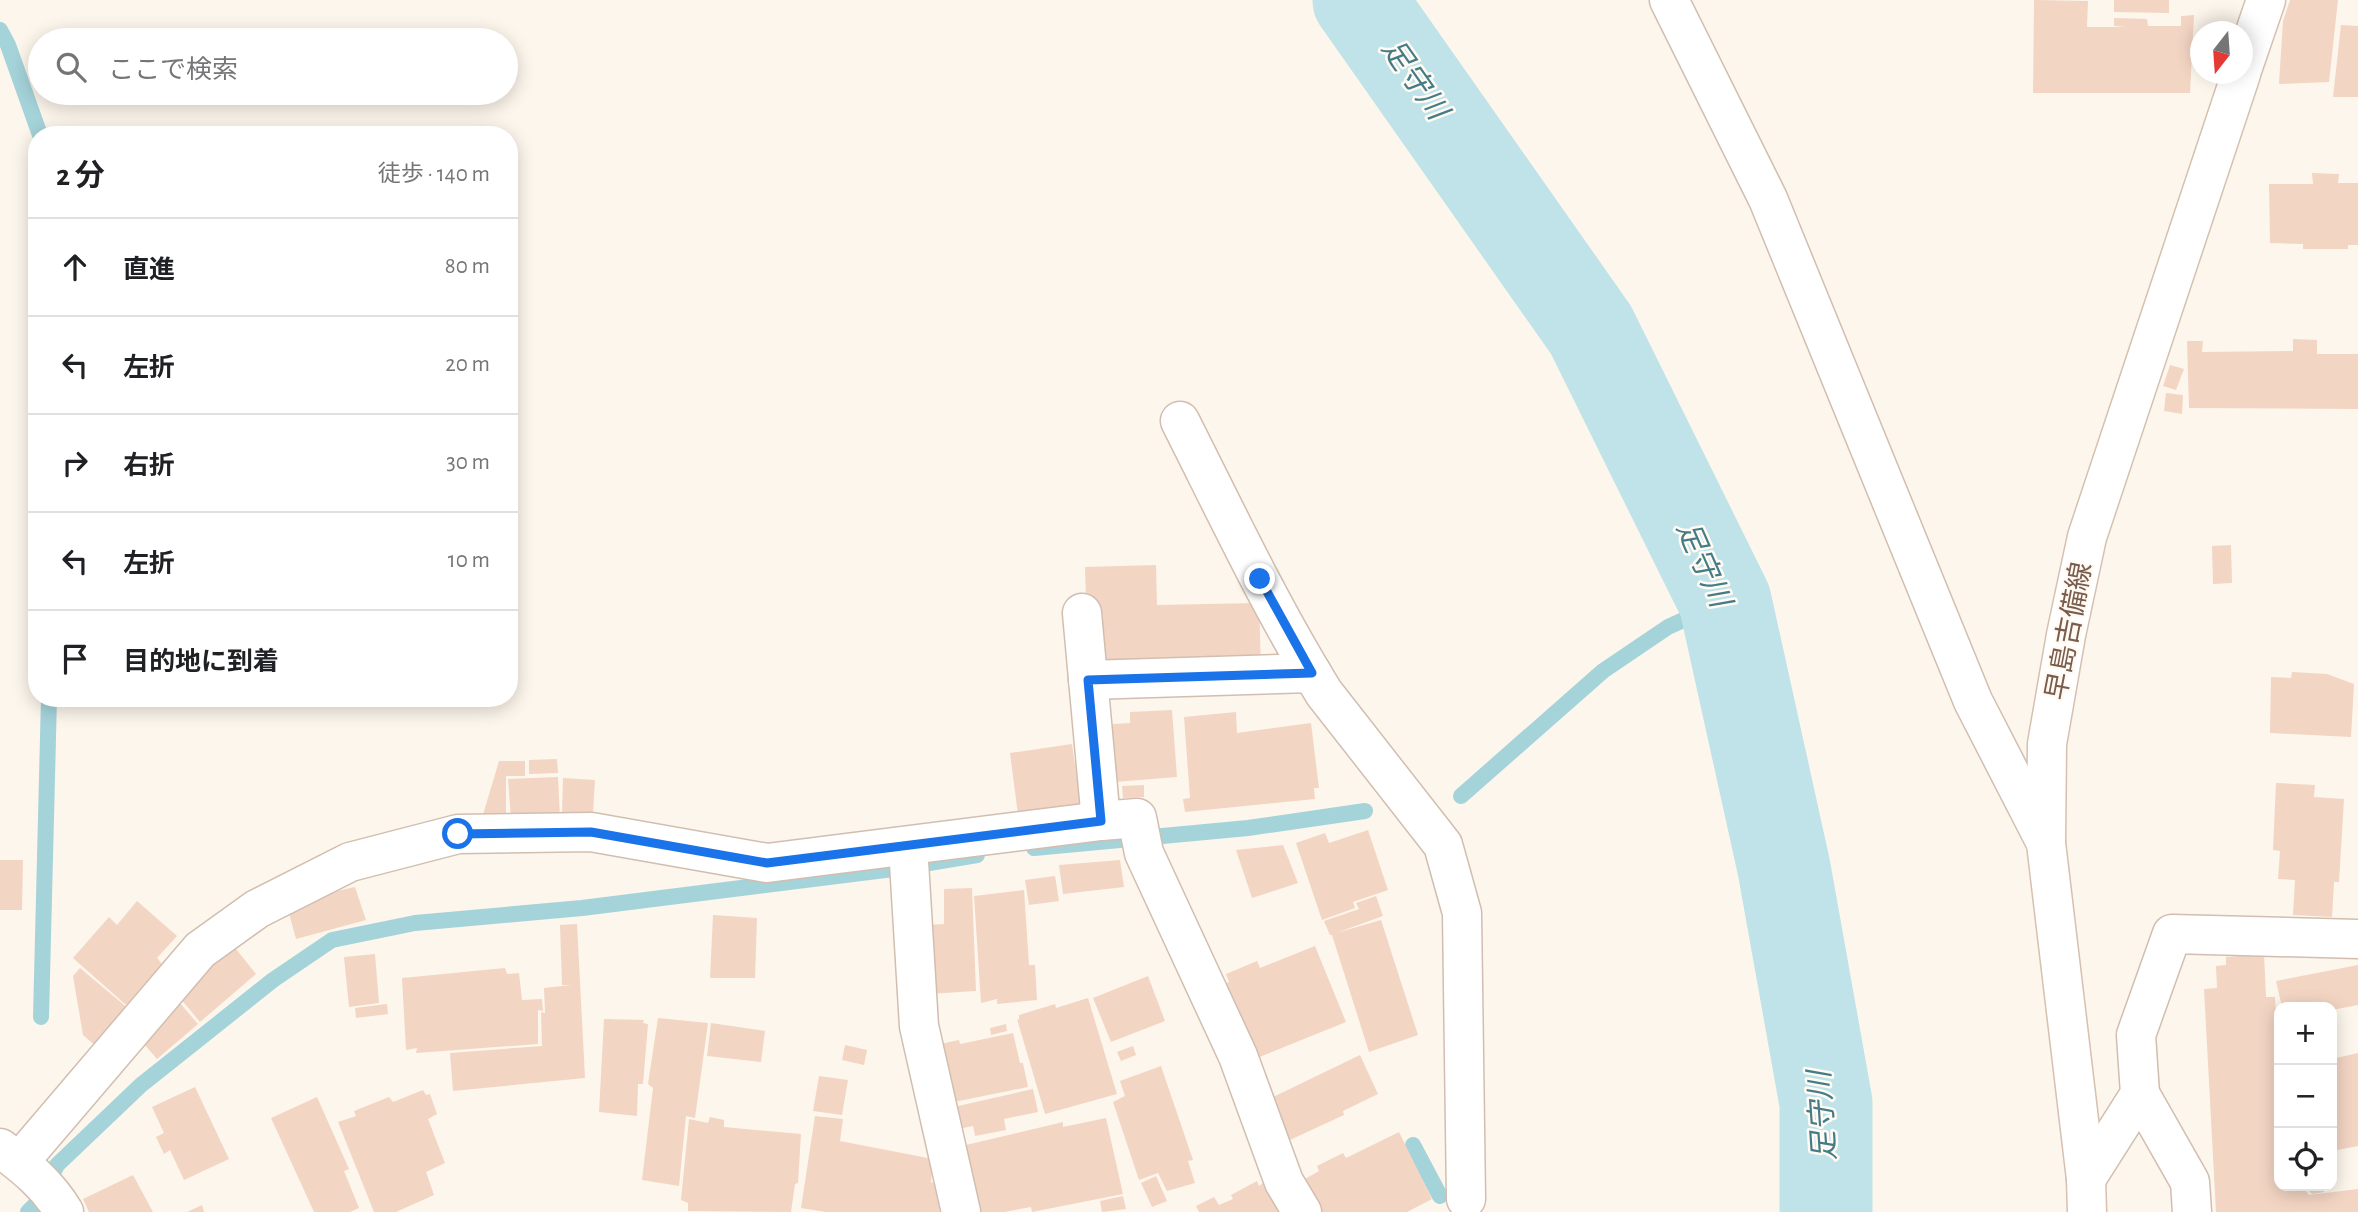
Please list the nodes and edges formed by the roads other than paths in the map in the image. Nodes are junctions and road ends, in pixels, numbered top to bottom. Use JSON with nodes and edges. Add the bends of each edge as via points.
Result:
{"nodes":[{"id":1,"x":1669,"y":0,"type":"edge"},
{"id":2,"x":2266,"y":0,"type":"edge"},
{"id":3,"x":2253,"y":39,"type":"edge"},
{"id":4,"x":2238,"y":84,"type":"edge"},
{"id":5,"x":1180,"y":421,"type":"dead end"},
{"id":6,"x":1082,"y":613,"type":"dead end"},
{"id":7,"x":1312,"y":673,"type":"junction"},
{"id":8,"x":1088,"y":680,"type":"junction"},
{"id":9,"x":1101,"y":821,"type":"junction"},
{"id":10,"x":2046,"y":843,"type":"junction"},
{"id":11,"x":908,"y":858,"type":"junction"},
{"id":12,"x":2358,"y":939,"type":"edge"},
{"id":13,"x":2140,"y":1094,"type":"junction"},
{"id":14,"x":35,"y":1179,"type":"edge"},
{"id":15,"x":2086,"y":1196,"type":"edge"},
{"id":16,"x":1460,"y":1208,"type":"edge"},
{"id":17,"x":961,"y":1212,"type":"edge"},
{"id":18,"x":1302,"y":1212,"type":"edge"},
{"id":19,"x":2192,"y":1212,"type":"edge"}],
"edges":[{"from":1,"to":10,"type":"street","via":[[1768,199],[1973,701]]},
{"from":2,"to":3,"type":"street","name":"早島吉備線"},
{"from":4,"to":10,"type":"street","name":"早島吉備線","via":[[2087,537],[2047,744]]},
{"from":5,"to":7,"type":"street"},
{"from":6,"to":8,"type":"street"},
{"from":7,"to":8,"type":"street"},
{"from":7,"to":16,"type":"street","via":[[1443,845],[1462,913]]},
{"from":8,"to":9,"type":"street"},
{"from":9,"to":11,"type":"street"},
{"from":9,"to":18,"type":"street","via":[[1137,818],[1142,842],[1238,1056],[1284,1182]]},
{"from":10,"to":15,"type":"street","name":"早島吉備線"},
{"from":11,"to":14,"type":"street","via":[[767,863],[591,832],[458,834],[350,862],[257,909],[200,950]]},
{"from":11,"to":17,"type":"street","via":[[919,1027]]},
{"from":12,"to":13,"type":"street","via":[[2172,934],[2136,1035]]},
{"from":13,"to":15,"type":"street"},
{"from":13,"to":19,"type":"street","via":[[2190,1182]]}]}
